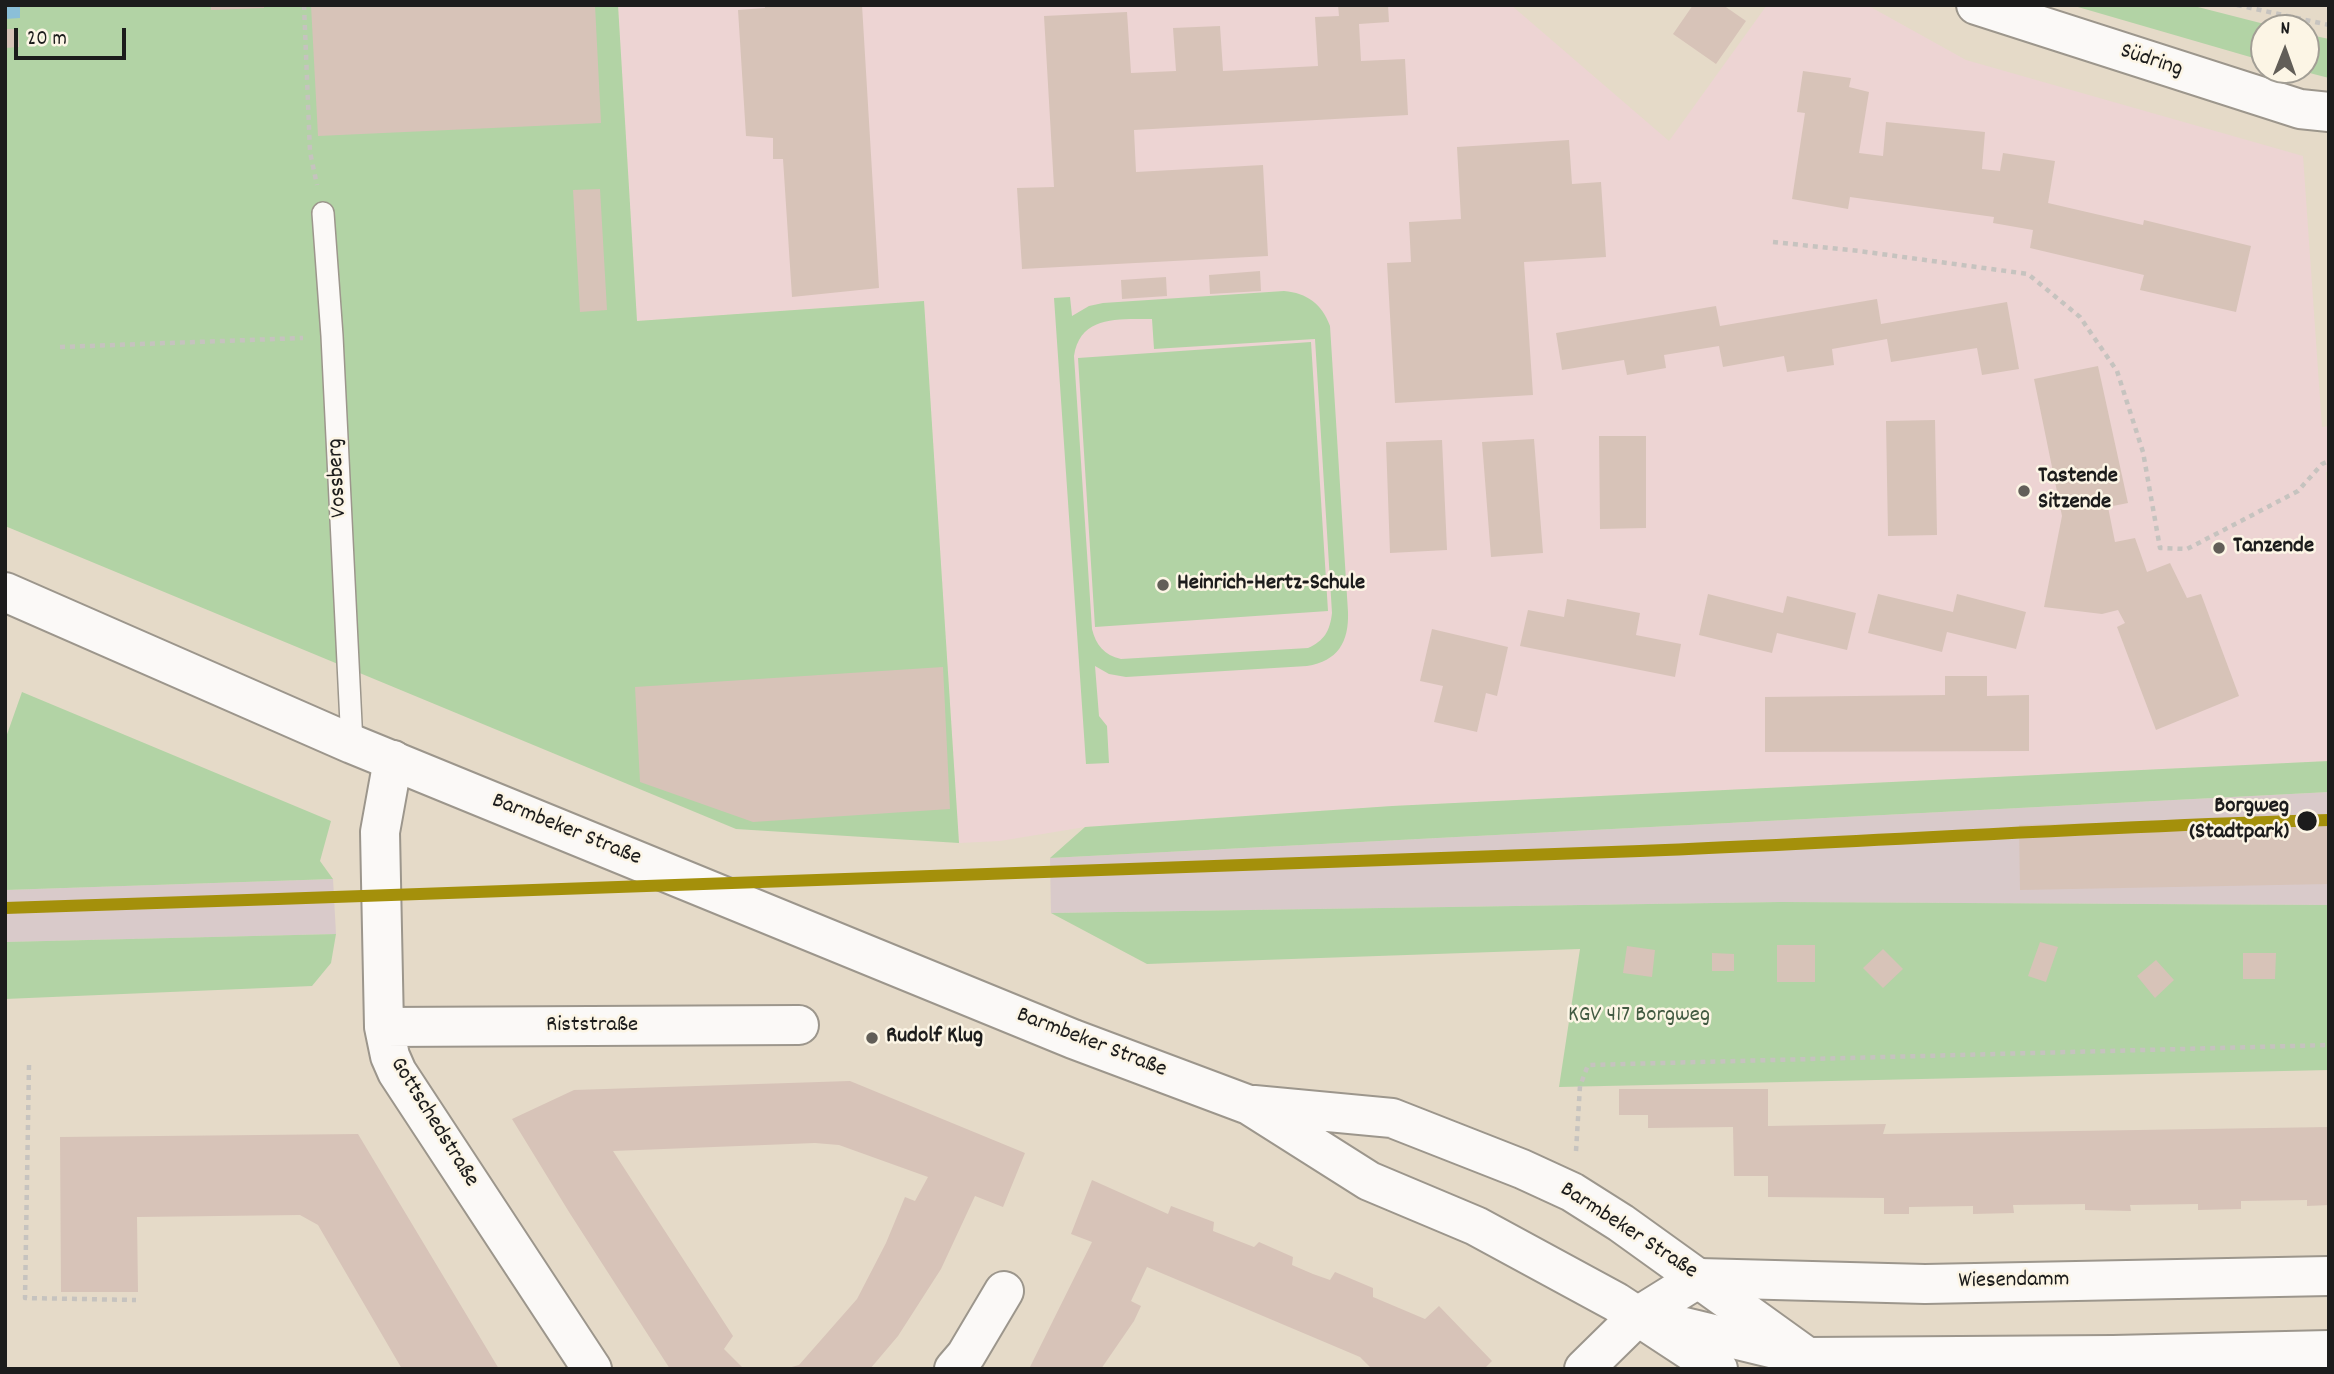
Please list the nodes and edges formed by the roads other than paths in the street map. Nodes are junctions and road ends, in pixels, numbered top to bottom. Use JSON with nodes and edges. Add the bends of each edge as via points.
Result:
{"nodes":[{"id":1,"x":1976,"y":5,"type":"edge"},
{"id":2,"x":2329,"y":112,"type":"edge"},
{"id":3,"x":323,"y":213,"type":"road end"},
{"id":4,"x":5,"y":592,"type":"edge"},
{"id":5,"x":352,"y":744,"type":"junction"},
{"id":6,"x":393,"y":760,"type":"junction"},
{"id":7,"x":799,"y":1025,"type":"dead end"},
{"id":8,"x":384,"y":1027,"type":"junction"},
{"id":9,"x":1249,"y":1105,"type":"junction"},
{"id":10,"x":2329,"y":1276,"type":"edge"},
{"id":11,"x":1699,"y":1278,"type":"junction"},
{"id":12,"x":1004,"y":1292,"type":"dead end"},
{"id":13,"x":1637,"y":1316,"type":"junction"},
{"id":14,"x":2329,"y":1350,"type":"edge"},
{"id":15,"x":1816,"y":1363,"type":"edge"},
{"id":16,"x":1974,"y":1363,"type":"edge"},
{"id":17,"x":592,"y":1369,"type":"edge"},
{"id":18,"x":954,"y":1369,"type":"edge"},
{"id":19,"x":1584,"y":1369,"type":"edge"},
{"id":20,"x":1718,"y":1369,"type":"edge"}],
"edges":[{"from":1,"to":2,"type":"street","name":"Südring","via":[[2300,109]]},
{"from":3,"to":5,"type":"lane","name":"Vossberg"},
{"from":4,"to":5,"type":"street","name":"Barmbeker Straße"},
{"from":5,"to":6,"type":"street","name":"Barmbeker Straße"},
{"from":6,"to":8,"type":"street","name":"Gottschedstraße","via":[[380,832]]},
{"from":6,"to":9,"type":"street","name":"Barmbeker Straße","via":[[1073,1039]]},
{"from":7,"to":8,"type":"street","name":"Riststraße"},
{"from":8,"to":17,"type":"street","name":"Gottschedstraße","via":[[397,1072]]},
{"from":9,"to":11,"type":"street","name":"Barmbeker Straße","via":[[1392,1118],[1465,1145],[1572,1192]]},
{"from":9,"to":13,"type":"street","name":"Barmbeker Straße","via":[[1369,1181],[1513,1244]]},
{"from":10,"to":11,"type":"street","name":"Wiesendamm","via":[[1925,1284]]},
{"from":11,"to":13,"type":"street"},
{"from":11,"to":15,"type":"street","name":"Barmbeker Straße"},
{"from":12,"to":18,"type":"street"},
{"from":13,"to":15,"type":"street"},
{"from":13,"to":19,"type":"street"},
{"from":13,"to":20,"type":"street","name":"Barmbeker Straße"},
{"from":14,"to":16,"type":"street"},
{"from":15,"to":16,"type":"street"}]}
